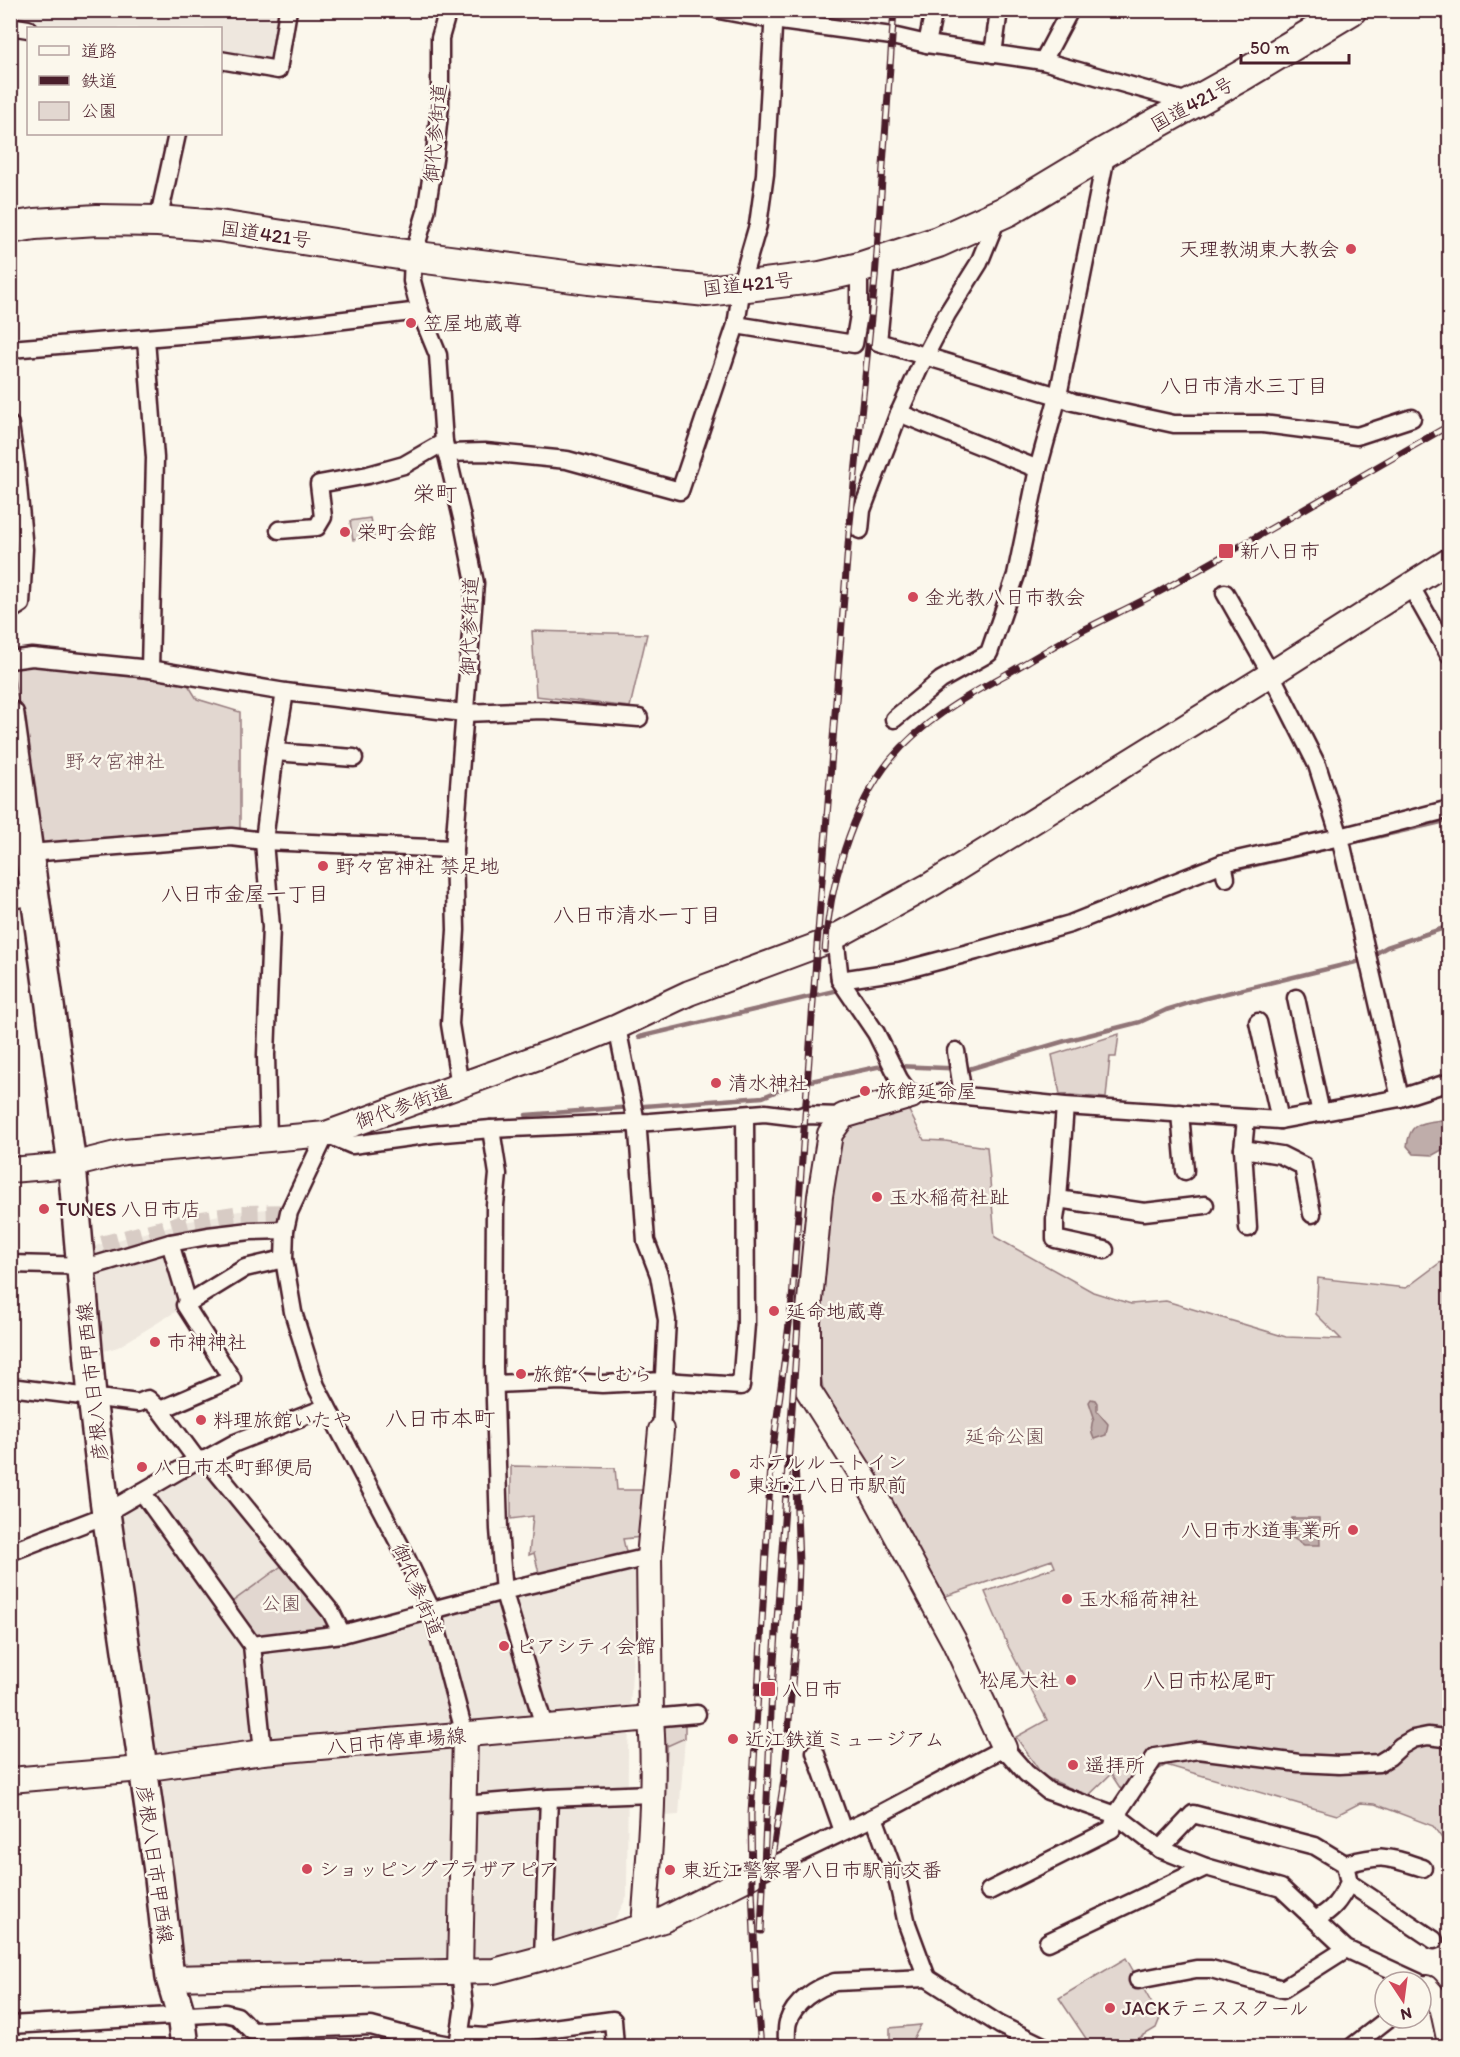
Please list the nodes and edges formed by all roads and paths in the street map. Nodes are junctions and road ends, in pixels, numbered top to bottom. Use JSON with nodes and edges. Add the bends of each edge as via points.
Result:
{"nodes":[{"id":1,"x":288,"y":10,"type":"edge"},
{"id":2,"x":448,"y":10,"type":"edge"},
{"id":3,"x":719,"y":10,"type":"edge"},
{"id":4,"x":934,"y":10,"type":"edge"},
{"id":5,"x":999,"y":10,"type":"edge"},
{"id":6,"x":1070,"y":10,"type":"edge"},
{"id":7,"x":1352,"y":10,"type":"edge"},
{"id":8,"x":774,"y":15,"type":"edge"},
{"id":9,"x":10,"y":26,"type":"edge"},
{"id":10,"x":27,"y":29,"type":"edge"},
{"id":11,"x":927,"y":44,"type":"junction"},
{"id":12,"x":993,"y":54,"type":"junction"},
{"id":13,"x":222,"y":60,"type":"edge"},
{"id":14,"x":1043,"y":61,"type":"junction"},
{"id":15,"x":1193,"y":103,"type":"junction"},
{"id":16,"x":177,"y":135,"type":"edge"},
{"id":17,"x":1107,"y":151,"type":"junction"},
{"id":18,"x":998,"y":216,"type":"junction"},
{"id":19,"x":158,"y":221,"type":"junction"},
{"id":20,"x":10,"y":228,"type":"edge"},
{"id":21,"x":414,"y":256,"type":"junction"},
{"id":22,"x":872,"y":264,"type":"junction"},
{"id":23,"x":742,"y":286,"type":"junction"},
{"id":24,"x":420,"y":311,"type":"junction"},
{"id":25,"x":736,"y":325,"type":"junction"},
{"id":26,"x":146,"y":339,"type":"junction"},
{"id":27,"x":10,"y":349,"type":"edge"},
{"id":28,"x":925,"y":356,"type":"junction"},
{"id":29,"x":1058,"y":396,"type":"junction"},
{"id":30,"x":899,"y":413,"type":"junction"},
{"id":31,"x":1412,"y":418,"type":"dead end"},
{"id":32,"x":10,"y":425,"type":"edge"},
{"id":33,"x":445,"y":447,"type":"junction"},
{"id":34,"x":1038,"y":469,"type":"junction"},
{"id":35,"x":14,"y":483,"type":"edge"},
{"id":36,"x":279,"y":530,"type":"dead end"},
{"id":37,"x":860,"y":530,"type":"dead end"},
{"id":38,"x":1449,"y":560,"type":"edge"},
{"id":39,"x":1410,"y":585,"type":"junction"},
{"id":40,"x":1225,"y":593,"type":"dead end"},
{"id":41,"x":10,"y":611,"type":"edge"},
{"id":42,"x":1449,"y":656,"type":"edge"},
{"id":43,"x":10,"y":660,"type":"edge"},
{"id":44,"x":150,"y":669,"type":"junction"},
{"id":45,"x":1271,"y":674,"type":"junction"},
{"id":46,"x":285,"y":692,"type":"junction"},
{"id":47,"x":464,"y":713,"type":"junction"},
{"id":48,"x":10,"y":716,"type":"edge"},
{"id":49,"x":639,"y":718,"type":"dead end"},
{"id":50,"x":894,"y":719,"type":"dead end"},
{"id":51,"x":275,"y":752,"type":"junction"},
{"id":52,"x":354,"y":758,"type":"dead end"},
{"id":53,"x":1449,"y":809,"type":"edge"},
{"id":54,"x":1340,"y":837,"type":"junction"},
{"id":55,"x":264,"y":841,"type":"junction"},
{"id":56,"x":454,"y":849,"type":"junction"},
{"id":57,"x":29,"y":853,"type":"junction"},
{"id":58,"x":23,"y":898,"type":"edge"},
{"id":59,"x":835,"y":936,"type":"junction"},
{"id":60,"x":840,"y":980,"type":"junction"},
{"id":61,"x":1296,"y":998,"type":"dead end"},
{"id":62,"x":1258,"y":1022,"type":"dead end"},
{"id":63,"x":617,"y":1028,"type":"junction"},
{"id":64,"x":956,"y":1051,"type":"dead end"},
{"id":65,"x":1449,"y":1082,"type":"edge"},
{"id":66,"x":460,"y":1086,"type":"junction"},
{"id":67,"x":963,"y":1095,"type":"junction"},
{"id":68,"x":911,"y":1096,"type":"junction"},
{"id":69,"x":1400,"y":1098,"type":"junction"},
{"id":70,"x":1065,"y":1106,"type":"junction"},
{"id":71,"x":1180,"y":1113,"type":"junction"},
{"id":72,"x":1321,"y":1113,"type":"junction"},
{"id":73,"x":745,"y":1115,"type":"junction"},
{"id":74,"x":843,"y":1116,"type":"junction"},
{"id":75,"x":1246,"y":1119,"type":"junction"},
{"id":76,"x":1280,"y":1120,"type":"junction"},
{"id":77,"x":636,"y":1121,"type":"junction"},
{"id":78,"x":491,"y":1129,"type":"junction"},
{"id":79,"x":326,"y":1134,"type":"junction"},
{"id":80,"x":268,"y":1139,"type":"junction"},
{"id":81,"x":1243,"y":1149,"type":"junction"},
{"id":82,"x":72,"y":1165,"type":"junction"},
{"id":83,"x":10,"y":1170,"type":"edge"},
{"id":84,"x":1185,"y":1171,"type":"dead end"},
{"id":85,"x":1058,"y":1199,"type":"junction"},
{"id":86,"x":1205,"y":1205,"type":"dead end"},
{"id":87,"x":1312,"y":1214,"type":"dead end"},
{"id":88,"x":1248,"y":1228,"type":"dead end"},
{"id":89,"x":285,"y":1230,"type":"junction"},
{"id":90,"x":170,"y":1243,"type":"junction"},
{"id":91,"x":1105,"y":1250,"type":"dead end"},
{"id":92,"x":284,"y":1259,"type":"junction"},
{"id":93,"x":10,"y":1264,"type":"edge"},
{"id":94,"x":80,"y":1266,"type":"junction"},
{"id":95,"x":188,"y":1303,"type":"junction"},
{"id":96,"x":664,"y":1381,"type":"junction"},
{"id":97,"x":496,"y":1384,"type":"junction"},
{"id":98,"x":10,"y":1387,"type":"edge"},
{"id":99,"x":92,"y":1397,"type":"junction"},
{"id":100,"x":327,"y":1407,"type":"junction"},
{"id":101,"x":160,"y":1410,"type":"junction"},
{"id":102,"x":661,"y":1430,"type":"joint"},
{"id":103,"x":202,"y":1459,"type":"junction"},
{"id":104,"x":142,"y":1492,"type":"junction"},
{"id":105,"x":106,"y":1515,"type":"junction"},
{"id":106,"x":10,"y":1552,"type":"edge"},
{"id":107,"x":649,"y":1557,"type":"junction"},
{"id":108,"x":504,"y":1593,"type":"junction"},
{"id":109,"x":432,"y":1611,"type":"junction"},
{"id":110,"x":342,"y":1634,"type":"junction"},
{"id":111,"x":252,"y":1645,"type":"junction"},
{"id":112,"x":698,"y":1714,"type":"dead end"},
{"id":113,"x":651,"y":1718,"type":"junction"},
{"id":114,"x":544,"y":1726,"type":"junction"},
{"id":115,"x":465,"y":1735,"type":"junction"},
{"id":116,"x":1449,"y":1741,"type":"edge"},
{"id":117,"x":1004,"y":1748,"type":"junction"},
{"id":118,"x":263,"y":1752,"type":"junction"},
{"id":119,"x":815,"y":1752,"type":"dead end"},
{"id":120,"x":142,"y":1769,"type":"junction"},
{"id":121,"x":10,"y":1780,"type":"edge"},
{"id":122,"x":651,"y":1794,"type":"junction"},
{"id":123,"x":549,"y":1798,"type":"junction"},
{"id":124,"x":464,"y":1805,"type":"junction"},
{"id":125,"x":1116,"y":1815,"type":"junction"},
{"id":126,"x":874,"y":1817,"type":"junction"},
{"id":127,"x":843,"y":1832,"type":"junction"},
{"id":128,"x":1160,"y":1849,"type":"junction"},
{"id":129,"x":1345,"y":1864,"type":"junction"},
{"id":130,"x":1206,"y":1867,"type":"junction"},
{"id":131,"x":1423,"y":1868,"type":"dead end"},
{"id":132,"x":751,"y":1876,"type":"joint"},
{"id":133,"x":1349,"y":1882,"type":"junction"},
{"id":134,"x":989,"y":1891,"type":"dead end"},
{"id":135,"x":1315,"y":1920,"type":"junction"},
{"id":136,"x":644,"y":1926,"type":"junction"},
{"id":137,"x":1434,"y":1940,"type":"dead end"},
{"id":138,"x":1048,"y":1942,"type":"dead end"},
{"id":139,"x":1346,"y":1949,"type":"junction"},
{"id":140,"x":543,"y":1958,"type":"junction"},
{"id":141,"x":1389,"y":1970,"type":"edge"},
{"id":142,"x":460,"y":1971,"type":"junction"},
{"id":143,"x":170,"y":1978,"type":"junction"},
{"id":144,"x":927,"y":1978,"type":"junction"},
{"id":145,"x":1138,"y":1980,"type":"dead end"},
{"id":146,"x":1433,"y":1997,"type":"edge"},
{"id":147,"x":181,"y":2015,"type":"junction"},
{"id":148,"x":10,"y":2025,"type":"edge"},
{"id":149,"x":1374,"y":2030,"type":"edge"},
{"id":150,"x":458,"y":2043,"type":"edge"},
{"id":151,"x":1449,"y":2043,"type":"edge"},
{"id":152,"x":185,"y":2046,"type":"edge"},
{"id":153,"x":615,"y":2046,"type":"edge"},
{"id":154,"x":787,"y":2046,"type":"edge"},
{"id":155,"x":1043,"y":2046,"type":"edge"},
{"id":156,"x":1353,"y":2046,"type":"edge"}],
"edges":[{"from":1,"to":13,"type":"street","via":[[278,70]]},
{"from":2,"to":21,"type":"street","name":"御代参街道","via":[[440,38],[435,153]]},
{"from":3,"to":8,"type":"street"},
{"from":4,"to":11,"type":"street"},
{"from":5,"to":12,"type":"street"},
{"from":6,"to":14,"type":"street"},
{"from":7,"to":15,"type":"highway","name":"国道421号"},
{"from":8,"to":11,"type":"street"},
{"from":8,"to":23,"type":"street","via":[[765,174],[758,225]]},
{"from":9,"to":10,"type":"street"},
{"from":11,"to":12,"type":"street"},
{"from":12,"to":14,"type":"street"},
{"from":14,"to":15,"type":"street"},
{"from":15,"to":17,"type":"highway","name":"国道421号"},
{"from":16,"to":19,"type":"street"},
{"from":17,"to":18,"type":"highway","name":"国道421号"},
{"from":17,"to":29,"type":"street"},
{"from":18,"to":22,"type":"highway","name":"国道421号"},
{"from":18,"to":28,"type":"street","via":[[979,263]]},
{"from":19,"to":20,"type":"highway","name":"国道421号","via":[[97,220]]},
{"from":19,"to":21,"type":"highway","name":"国道421号","via":[[219,226]]},
{"from":21,"to":23,"type":"highway","name":"国道421号","via":[[707,291]]},
{"from":21,"to":24,"type":"street","name":"御代参街道","via":[[412,281]]},
{"from":22,"to":23,"type":"highway","name":"国道421号","via":[[820,277]]},
{"from":22,"to":25,"type":"street","via":[[854,344]]},
{"from":22,"to":28,"type":"street","via":[[886,274],[878,342]]},
{"from":23,"to":25,"type":"street"},
{"from":24,"to":26,"type":"street"},
{"from":24,"to":33,"type":"street","name":"御代参街道","via":[[438,355]]},
{"from":25,"to":33,"type":"street","via":[[680,491],[567,460]]},
{"from":26,"to":27,"type":"street"},
{"from":26,"to":44,"type":"street","via":[[155,458]]},
{"from":28,"to":29,"type":"street"},
{"from":28,"to":30,"type":"street"},
{"from":29,"to":31,"type":"street","via":[[1174,424],[1263,424],[1357,436]]},
{"from":29,"to":34,"type":"street"},
{"from":30,"to":34,"type":"street"},
{"from":30,"to":37,"type":"street","via":[[862,510]]},
{"from":32,"to":35,"type":"street"},
{"from":33,"to":36,"type":"street","via":[[404,465],[319,484],[323,516],[317,527]]},
{"from":33,"to":47,"type":"street","name":"御代参街道","via":[[475,583]]},
{"from":34,"to":50,"type":"street","via":[[1016,575],[989,653],[941,680]]},
{"from":35,"to":41,"type":"street","via":[[24,549],[21,604]]},
{"from":38,"to":39,"type":"street"},
{"from":39,"to":42,"type":"street"},
{"from":39,"to":45,"type":"street"},
{"from":40,"to":45,"type":"street"},
{"from":43,"to":44,"type":"street","via":[[32,657]]},
{"from":44,"to":46,"type":"street"},
{"from":45,"to":54,"type":"street","via":[[1317,765]]},
{"from":45,"to":59,"type":"street","via":[[932,884]]},
{"from":46,"to":47,"type":"street"},
{"from":46,"to":51,"type":"street"},
{"from":47,"to":49,"type":"street","via":[[543,710]]},
{"from":47,"to":56,"type":"street","name":"御代参街道"},
{"from":48,"to":57,"type":"main road","name":"彦根八日市甲西線"},
{"from":51,"to":52,"type":"street"},
{"from":51,"to":55,"type":"street"},
{"from":53,"to":54,"type":"street"},
{"from":54,"to":60,"type":"street","via":[[1224,871],[1070,924],[900,970]]},
{"from":54,"to":69,"type":"street"},
{"from":55,"to":56,"type":"street"},
{"from":55,"to":57,"type":"street","via":[[231,837]]},
{"from":55,"to":80,"type":"street","via":[[271,927],[266,1055]]},
{"from":56,"to":66,"type":"street","name":"御代参街道","via":[[456,930],[450,1024]]},
{"from":57,"to":58,"type":"main road","name":"彦根八日市甲西線"},
{"from":58,"to":82,"type":"main road","name":"彦根八日市甲西線"},
{"from":59,"to":60,"type":"street"},
{"from":59,"to":63,"type":"street","via":[[689,993]]},
{"from":60,"to":68,"type":"street","via":[[876,1033],[898,1079]]},
{"from":61,"to":72,"type":"street"},
{"from":62,"to":76,"type":"street"},
{"from":63,"to":66,"type":"street"},
{"from":63,"to":77,"type":"street"},
{"from":64,"to":67,"type":"street"},
{"from":65,"to":69,"type":"street"},
{"from":66,"to":79,"type":"street","name":"御代参街道"},
{"from":67,"to":68,"type":"street"},
{"from":67,"to":70,"type":"street"},
{"from":68,"to":74,"type":"street"},
{"from":69,"to":72,"type":"street"},
{"from":70,"to":71,"type":"street"},
{"from":70,"to":85,"type":"street"},
{"from":71,"to":75,"type":"street"},
{"from":71,"to":84,"type":"street"},
{"from":72,"to":76,"type":"street"},
{"from":73,"to":74,"type":"street"},
{"from":73,"to":77,"type":"street"},
{"from":73,"to":96,"type":"street","via":[[746,1324],[741,1386]]},
{"from":74,"to":117,"type":"street","via":[[830,1134],[820,1196],[808,1321],[808,1390],[873,1492],[954,1641]]},
{"from":75,"to":76,"type":"street"},
{"from":75,"to":81,"type":"street"},
{"from":77,"to":78,"type":"street"},
{"from":77,"to":96,"type":"street","via":[[646,1241],[659,1275],[666,1320]]},
{"from":78,"to":79,"type":"street","via":[[352,1145]]},
{"from":78,"to":97,"type":"street","via":[[498,1174]]},
{"from":79,"to":80,"type":"street"},
{"from":79,"to":89,"type":"street","name":"御代参街道","via":[[289,1212]]},
{"from":80,"to":82,"type":"street","via":[[124,1152]]},
{"from":81,"to":87,"type":"street","via":[[1281,1155],[1303,1166]]},
{"from":81,"to":88,"type":"street"},
{"from":82,"to":83,"type":"street"},
{"from":82,"to":94,"type":"main road","name":"彦根八日市甲西線"},
{"from":85,"to":86,"type":"street","via":[[1144,1212]]},
{"from":85,"to":91,"type":"street","via":[[1055,1239]]},
{"from":89,"to":90,"type":"street"},
{"from":89,"to":92,"type":"street","name":"御代参街道"},
{"from":90,"to":94,"type":"street"},
{"from":90,"to":95,"type":"street"},
{"from":92,"to":95,"type":"street","via":[[245,1268]]},
{"from":92,"to":100,"type":"street","name":"御代参街道","via":[[300,1338]]},
{"from":93,"to":94,"type":"street"},
{"from":94,"to":99,"type":"main road","name":"彦根八日市甲西線"},
{"from":95,"to":101,"type":"street","via":[[184,1305],[232,1379]]},
{"from":96,"to":97,"type":"street"},
{"from":96,"to":102,"type":"street"},
{"from":97,"to":108,"type":"street"},
{"from":98,"to":99,"type":"street"},
{"from":99,"to":101,"type":"street","via":[[138,1403],[148,1399]]},
{"from":99,"to":105,"type":"main road","name":"彦根八日市甲西線"},
{"from":100,"to":103,"type":"street"},
{"from":100,"to":109,"type":"street","name":"御代参街道"},
{"from":101,"to":103,"type":"street"},
{"from":102,"to":107,"type":"street"},
{"from":103,"to":104,"type":"street"},
{"from":103,"to":110,"type":"street","via":[[331,1612]]},
{"from":104,"to":105,"type":"street"},
{"from":104,"to":111,"type":"street"},
{"from":105,"to":106,"type":"street"},
{"from":105,"to":120,"type":"main road","name":"彦根八日市甲西線"},
{"from":107,"to":108,"type":"street"},
{"from":107,"to":113,"type":"street"},
{"from":108,"to":109,"type":"street"},
{"from":108,"to":114,"type":"street"},
{"from":109,"to":110,"type":"street"},
{"from":109,"to":115,"type":"street","name":"御代参街道"},
{"from":110,"to":111,"type":"street"},
{"from":111,"to":118,"type":"street"},
{"from":112,"to":113,"type":"street"},
{"from":113,"to":114,"type":"street","name":"八日市停車場線"},
{"from":113,"to":122,"type":"street"},
{"from":114,"to":115,"type":"street","name":"八日市停車場線"},
{"from":115,"to":118,"type":"street","name":"八日市停車場線"},
{"from":115,"to":124,"type":"street","name":"御代参街道"},
{"from":116,"to":125,"type":"street","via":[[1428,1736],[1413,1739],[1379,1763],[1299,1763],[1198,1750],[1155,1757]]},
{"from":117,"to":125,"type":"street","via":[[1048,1791]]},
{"from":117,"to":126,"type":"street"},
{"from":118,"to":120,"type":"street","name":"八日市停車場線"},
{"from":119,"to":127,"type":"street"},
{"from":120,"to":121,"type":"street","name":"八日市停車場線"},
{"from":120,"to":143,"type":"main road","name":"彦根八日市甲西線"},
{"from":122,"to":123,"type":"street"},
{"from":122,"to":136,"type":"street"},
{"from":123,"to":124,"type":"street"},
{"from":123,"to":140,"type":"street"},
{"from":124,"to":142,"type":"street","name":"御代参街道"},
{"from":125,"to":128,"type":"street"},
{"from":125,"to":134,"type":"street","via":[[1112,1829]]},
{"from":126,"to":127,"type":"street"},
{"from":126,"to":144,"type":"street"},
{"from":127,"to":132,"type":"street"},
{"from":128,"to":129,"type":"street","via":[[1193,1814],[1315,1846]]},
{"from":128,"to":130,"type":"street"},
{"from":129,"to":131,"type":"street","via":[[1376,1856]]},
{"from":129,"to":133,"type":"street"},
{"from":130,"to":135,"type":"street","via":[[1281,1888]]},
{"from":130,"to":138,"type":"street"},
{"from":132,"to":136,"type":"street"},
{"from":133,"to":135,"type":"street","via":[[1339,1902]]},
{"from":133,"to":137,"type":"street"},
{"from":135,"to":139,"type":"street"},
{"from":136,"to":140,"type":"street"},
{"from":139,"to":141,"type":"street"},
{"from":139,"to":145,"type":"street","via":[[1283,1989],[1211,1969]]},
{"from":140,"to":142,"type":"street","via":[[494,1971]]},
{"from":142,"to":143,"type":"street"},
{"from":142,"to":150,"type":"street","name":"御代参街道","via":[[464,2005]]},
{"from":143,"to":147,"type":"main road","name":"彦根八日市甲西線"},
{"from":144,"to":154,"type":"street","via":[[835,1982],[822,1986],[798,2006],[788,2022]]},
{"from":144,"to":155,"type":"street","via":[[1000,2025]]},
{"from":146,"to":151,"type":"street","via":[[1442,2006]]},
{"from":147,"to":148,"type":"street"},
{"from":147,"to":150,"type":"street","via":[[225,2013],[237,2016],[252,2031],[371,2026],[419,2039]]},
{"from":147,"to":152,"type":"main road","name":"彦根八日市甲西線"},
{"from":149,"to":156,"type":"street"},
{"from":150,"to":153,"type":"street","via":[[613,2020]]}]}
